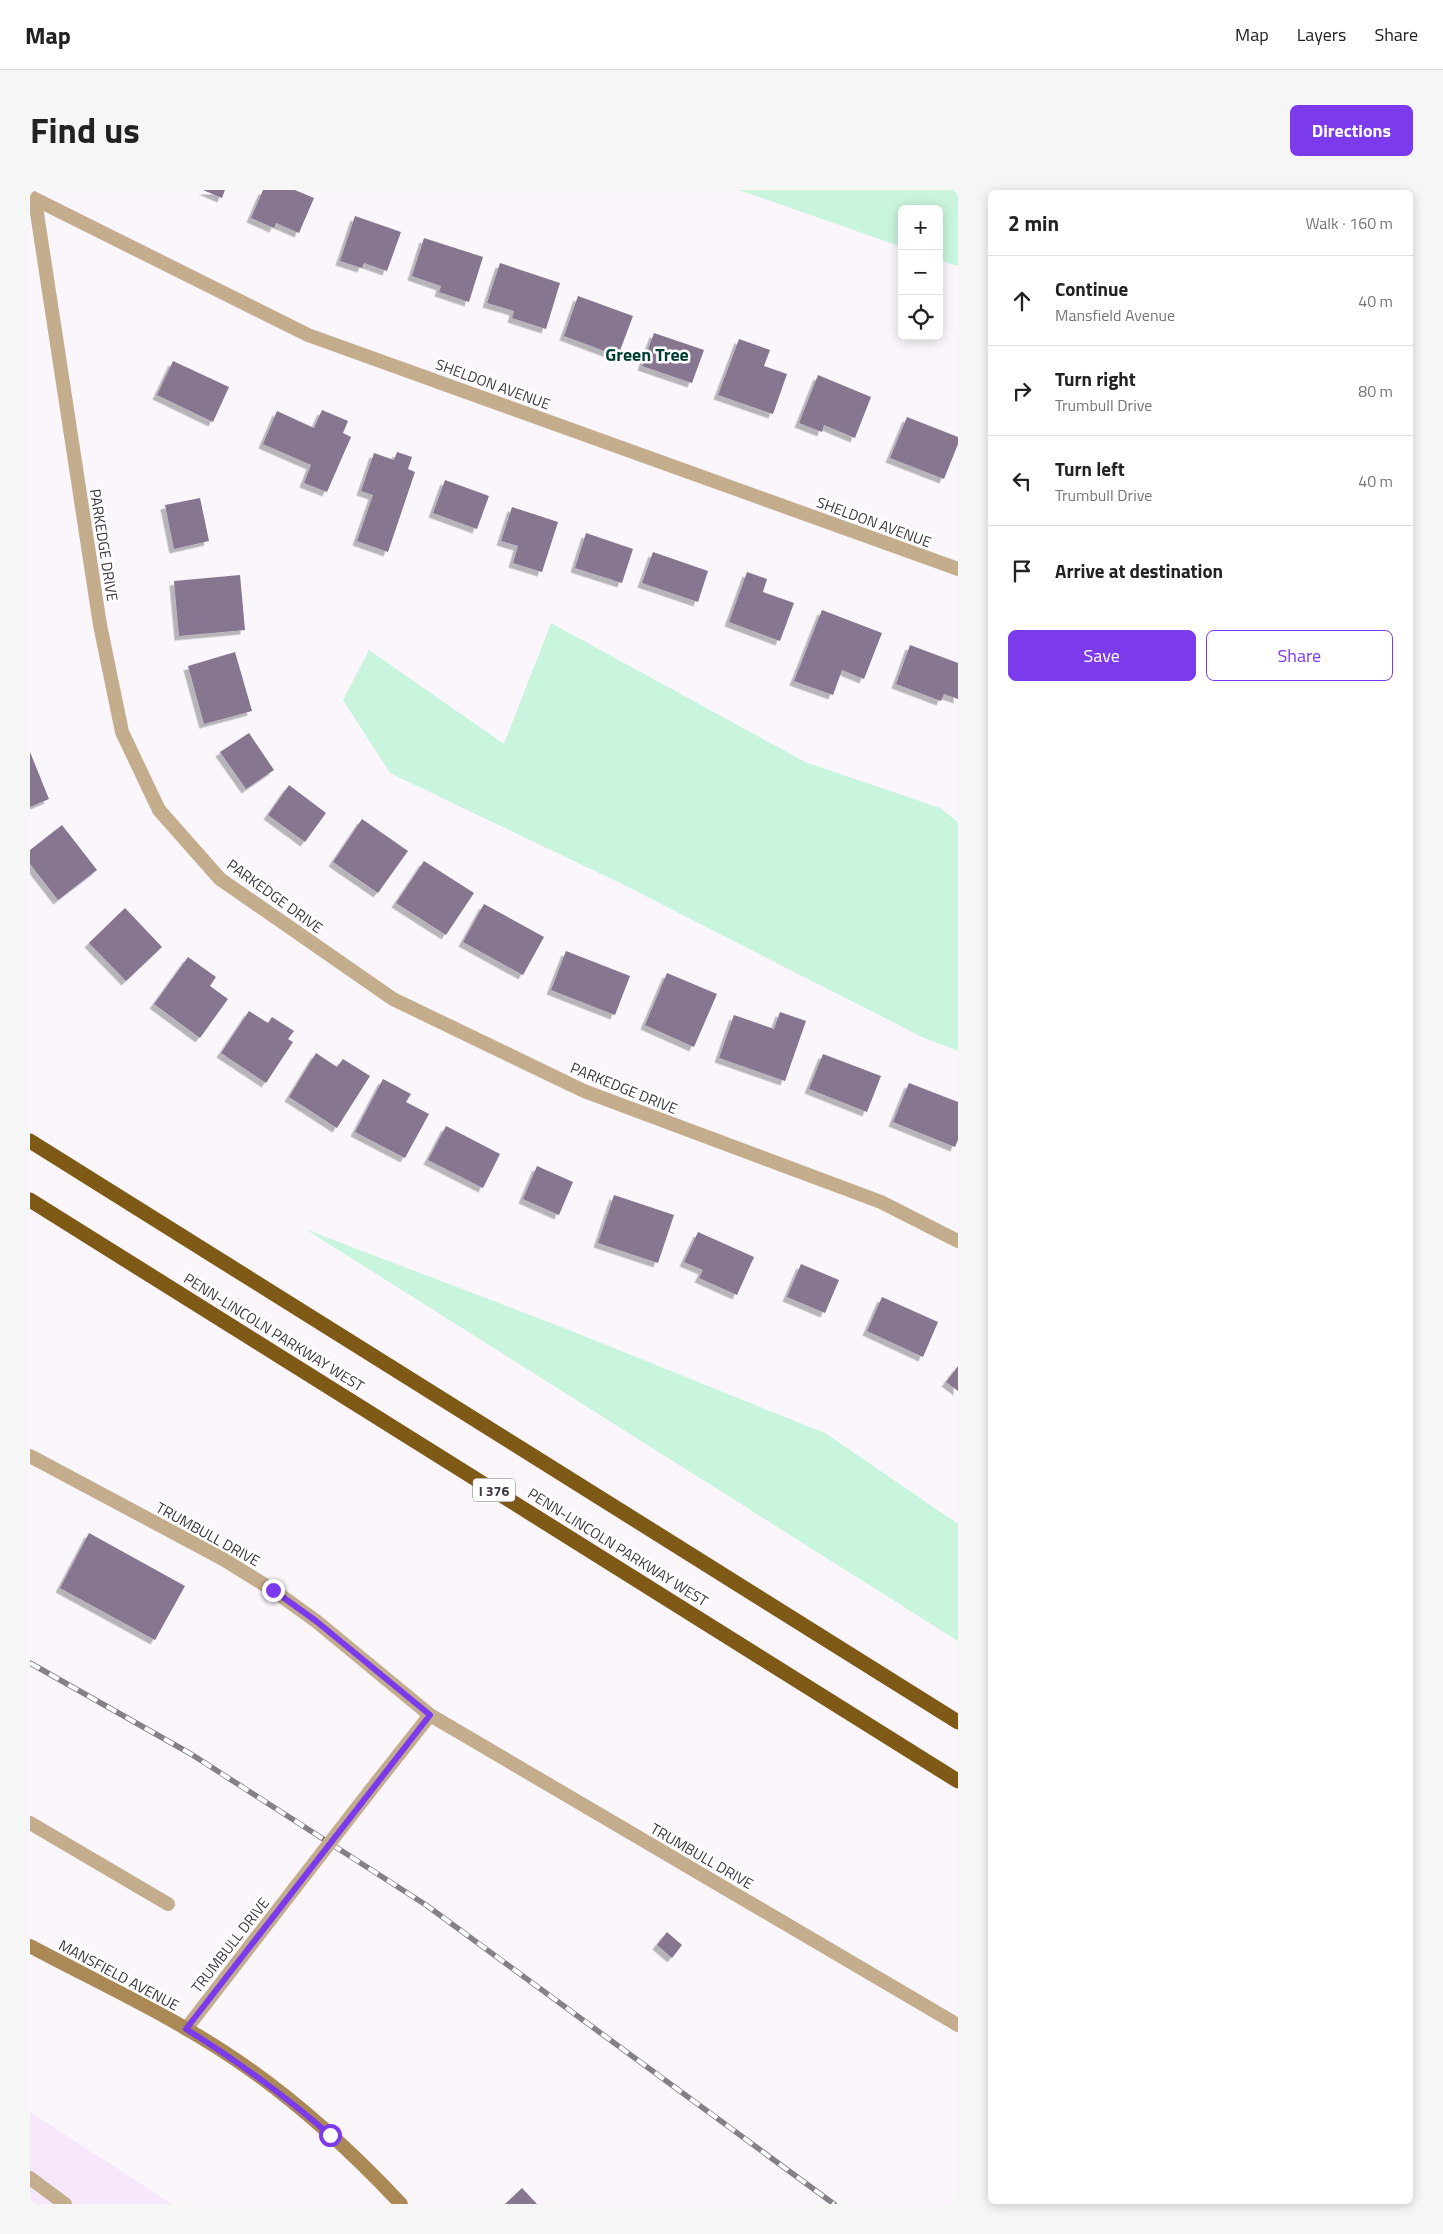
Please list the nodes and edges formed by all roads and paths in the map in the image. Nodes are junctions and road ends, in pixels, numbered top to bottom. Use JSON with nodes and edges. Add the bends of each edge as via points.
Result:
{"nodes":[{"id":1,"x":33,"y":198,"type":"edge"},
{"id":2,"x":958,"y":569,"type":"edge"},
{"id":3,"x":30,"y":1141,"type":"edge"},
{"id":4,"x":30,"y":1200,"type":"edge"},
{"id":5,"x":958,"y":1241,"type":"edge"},
{"id":6,"x":30,"y":1456,"type":"edge"},
{"id":7,"x":430,"y":1715,"type":"junction"},
{"id":8,"x":958,"y":1722,"type":"edge"},
{"id":9,"x":958,"y":1781,"type":"edge"},
{"id":10,"x":30,"y":1823,"type":"edge"},
{"id":11,"x":168,"y":1904,"type":"dead end"},
{"id":12,"x":30,"y":1946,"type":"edge"},
{"id":13,"x":958,"y":2025,"type":"edge"},
{"id":14,"x":186,"y":2029,"type":"junction"},
{"id":15,"x":30,"y":2178,"type":"edge"},
{"id":16,"x":65,"y":2204,"type":"edge"},
{"id":17,"x":402,"y":2204,"type":"edge"}],
"edges":[{"from":1,"to":2,"type":"street","name":"SHELDON AVENUE","via":[[308,335]]},
{"from":1,"to":5,"type":"street","name":"PARKEDGE DRIVE","via":[[100,625],[122,732],[159,810],[220,880],[393,999],[584,1091],[881,1202]]},
{"from":3,"to":8,"type":"highway"},
{"from":4,"to":9,"type":"highway","name":"PENN-LINCOLN PARKWAY WEST","number":"I 376"},
{"from":6,"to":7,"type":"street","name":"TRUMBULL DRIVE","via":[[223,1559],[273,1590],[316,1621]]},
{"from":7,"to":13,"type":"street","name":"TRUMBULL DRIVE"},
{"from":7,"to":14,"type":"street","name":"TRUMBULL DRIVE","bridge":true},
{"from":10,"to":11,"type":"street"},
{"from":12,"to":14,"type":"main road","name":"MANSFIELD AVENUE"},
{"from":14,"to":17,"type":"main road","name":"MANSFIELD AVENUE","via":[[242,2064],[287,2098]]},
{"from":15,"to":16,"type":"street"}]}
